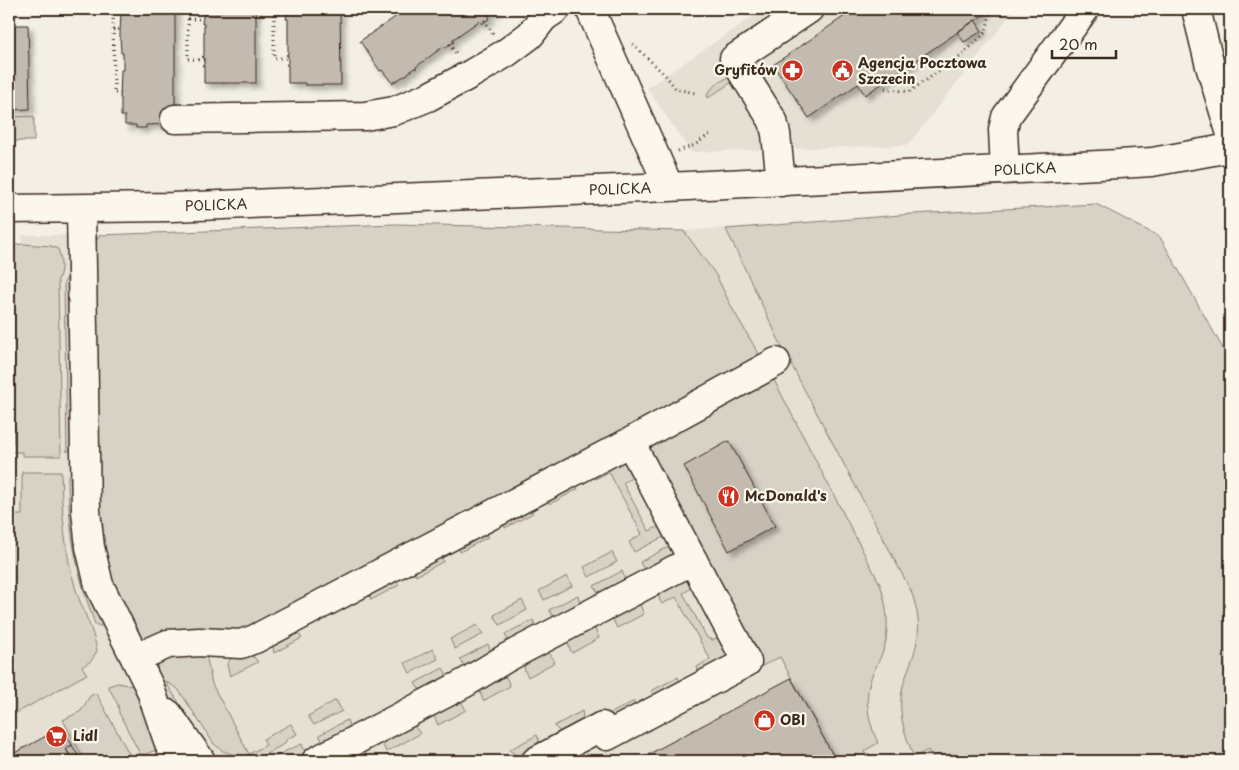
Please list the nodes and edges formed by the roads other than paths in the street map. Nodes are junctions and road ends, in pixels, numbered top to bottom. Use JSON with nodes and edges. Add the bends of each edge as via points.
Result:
{"nodes":[{"id":1,"x":556,"y":9,"type":"edge"},
{"id":2,"x":590,"y":9,"type":"edge"},
{"id":3,"x":810,"y":9,"type":"edge"},
{"id":4,"x":1086,"y":9,"type":"edge"},
{"id":5,"x":1196,"y":9,"type":"edge"},
{"id":6,"x":176,"y":119,"type":"dead end"},
{"id":7,"x":1230,"y":131,"type":"edge"},
{"id":8,"x":1230,"y":148,"type":"edge"},
{"id":9,"x":1005,"y":170,"type":"junction"},
{"id":10,"x":780,"y":182,"type":"junction"},
{"id":11,"x":669,"y":188,"type":"junction"},
{"id":12,"x":9,"y":209,"type":"edge"},
{"id":13,"x":80,"y":209,"type":"junction"},
{"id":14,"x":776,"y":362,"type":"dead end"},
{"id":15,"x":630,"y":442,"type":"junction"},
{"id":16,"x":692,"y":560,"type":"junction"},
{"id":17,"x":135,"y":658,"type":"junction"},
{"id":18,"x":150,"y":688,"type":"junction"},
{"id":19,"x":175,"y":761,"type":"edge"},
{"id":20,"x":201,"y":761,"type":"edge"},
{"id":21,"x":318,"y":761,"type":"edge"},
{"id":22,"x":536,"y":761,"type":"edge"}],
"edges":[{"from":1,"to":6,"type":"street","via":[[506,53],[428,97],[394,111],[365,116]]},
{"from":2,"to":11,"type":"street"},
{"from":3,"to":10,"type":"street","via":[[734,59],[773,121]]},
{"from":4,"to":9,"type":"street","via":[[1006,117],[1003,130]]},
{"from":5,"to":7,"type":"street"},
{"from":8,"to":9,"type":"street","name":"POLICKA","via":[[1152,162]]},
{"from":9,"to":10,"type":"street","name":"POLICKA"},
{"from":10,"to":11,"type":"street","name":"POLICKA"},
{"from":11,"to":13,"type":"street","name":"POLICKA"},
{"from":12,"to":13,"type":"street","name":"POLICKA"},
{"from":13,"to":17,"type":"street","via":[[86,511],[90,547],[99,584]]},
{"from":14,"to":15,"type":"street"},
{"from":15,"to":16,"type":"street"},
{"from":15,"to":17,"type":"street","via":[[255,639],[241,644],[168,644]]},
{"from":16,"to":21,"type":"street"},
{"from":16,"to":22,"type":"street","via":[[747,662],[607,736],[602,726]]},
{"from":17,"to":18,"type":"street"},
{"from":18,"to":19,"type":"street"},
{"from":18,"to":20,"type":"street"}]}
